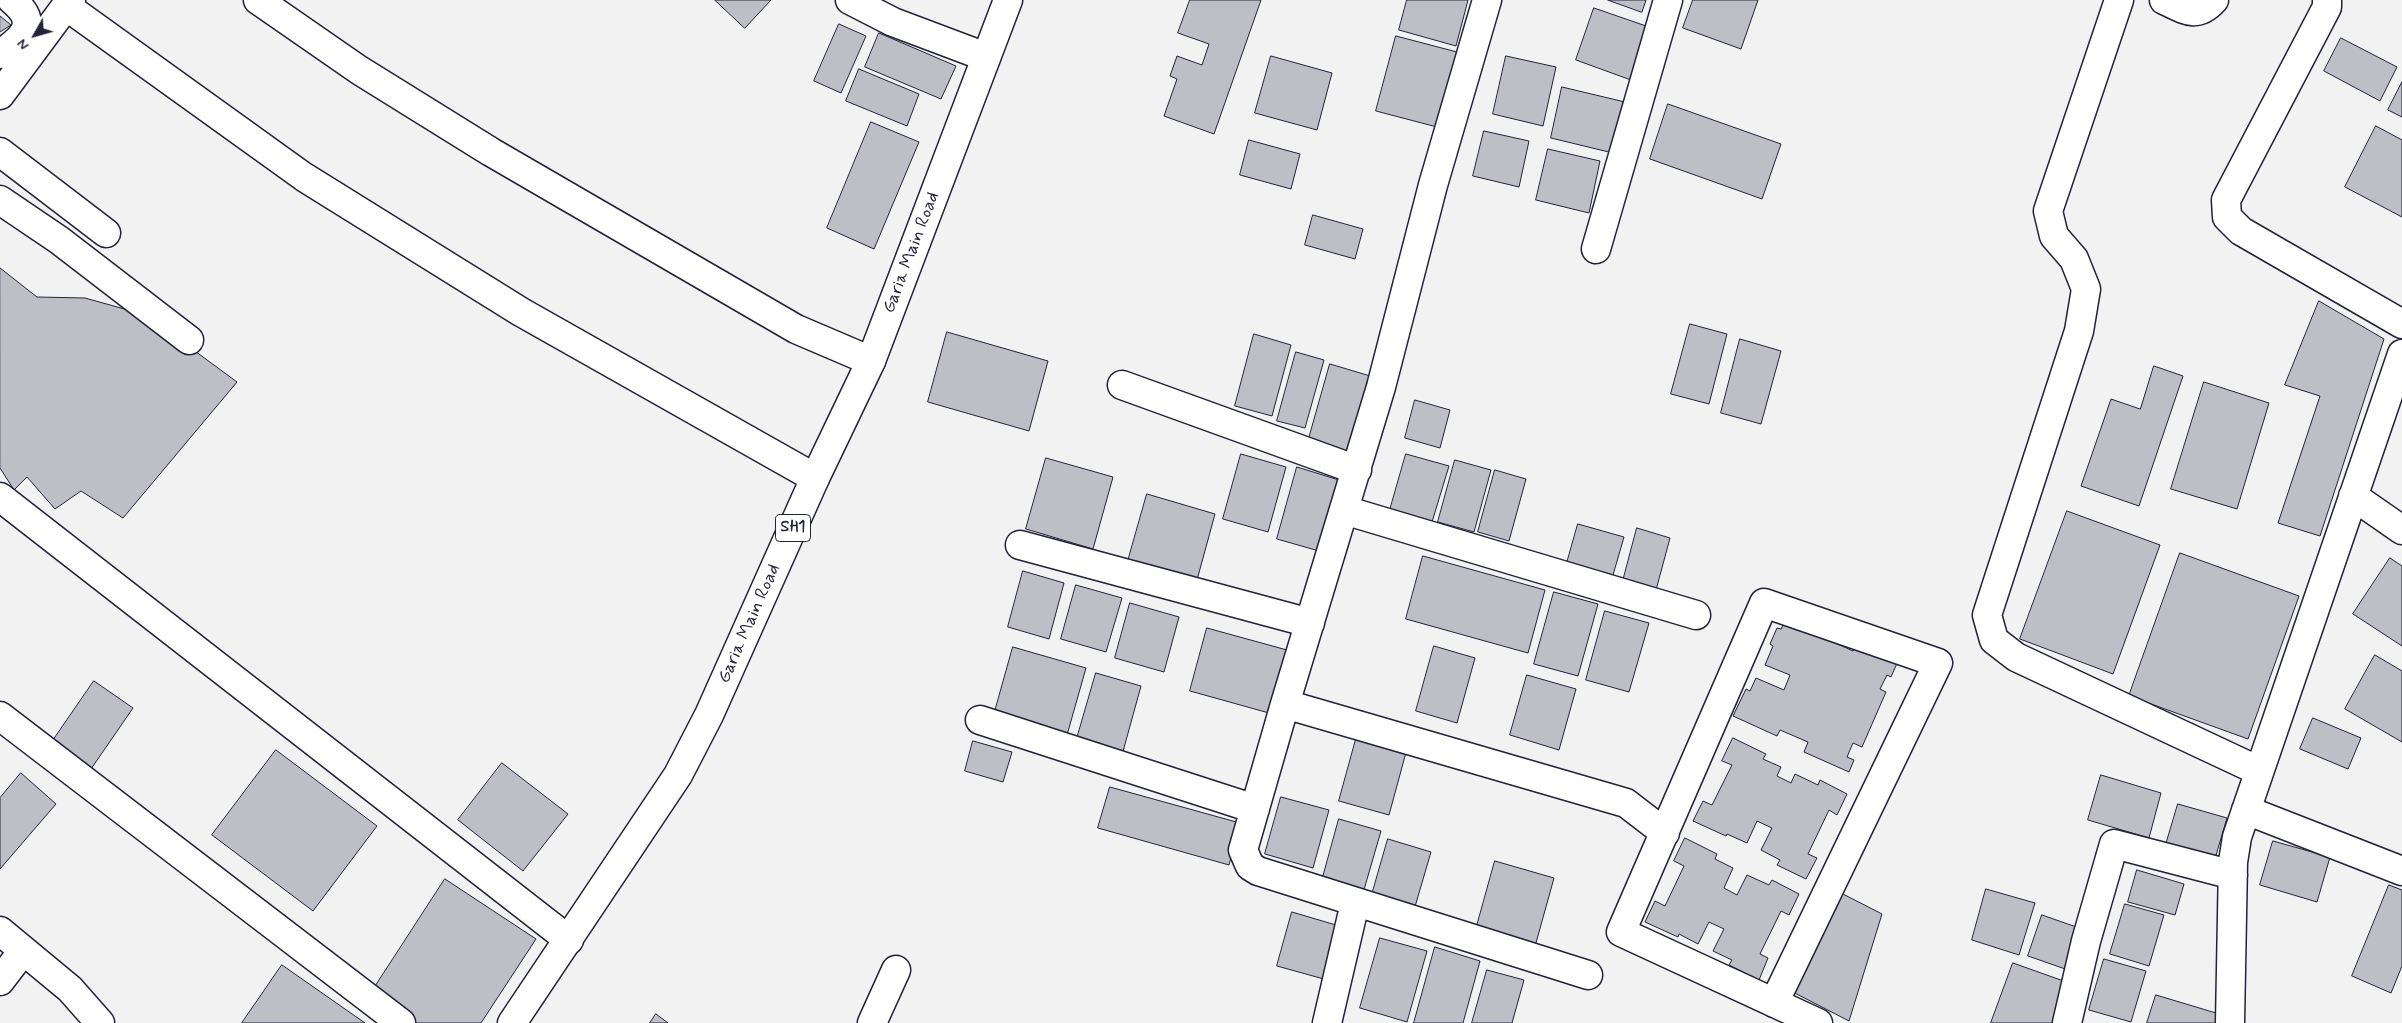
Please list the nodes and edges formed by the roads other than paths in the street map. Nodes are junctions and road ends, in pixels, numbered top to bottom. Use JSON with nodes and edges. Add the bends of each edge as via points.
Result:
{"nodes":[{"id":1,"x":12,"y":0,"type":"edge"},
{"id":2,"x":258,"y":0,"type":"edge"},
{"id":3,"x":850,"y":0,"type":"edge"},
{"id":4,"x":1008,"y":0,"type":"edge"},
{"id":5,"x":1488,"y":0,"type":"edge"},
{"id":6,"x":1668,"y":0,"type":"edge"},
{"id":7,"x":2119,"y":0,"type":"edge"},
{"id":8,"x":2164,"y":0,"type":"edge"},
{"id":9,"x":2214,"y":0,"type":"edge"},
{"id":10,"x":2327,"y":0,"type":"edge"},
{"id":11,"x":69,"y":3,"type":"edge"},
{"id":12,"x":0,"y":54,"type":"edge"},
{"id":13,"x":986,"y":57,"type":"junction"},
{"id":14,"x":0,"y":95,"type":"edge"},
{"id":15,"x":0,"y":152,"type":"edge"},
{"id":16,"x":0,"y":200,"type":"edge"},
{"id":17,"x":106,"y":234,"type":"dead end"},
{"id":18,"x":1596,"y":249,"type":"dead end"},
{"id":19,"x":2402,"y":324,"type":"edge"},
{"id":20,"x":189,"y":340,"type":"dead end"},
{"id":21,"x":2402,"y":354,"type":"edge"},
{"id":22,"x":871,"y":361,"type":"junction"},
{"id":23,"x":1122,"y":385,"type":"dead end"},
{"id":24,"x":1357,"y":470,"type":"junction"},
{"id":25,"x":815,"y":478,"type":"junction"},
{"id":26,"x":2353,"y":496,"type":"junction"},
{"id":27,"x":0,"y":497,"type":"edge"},
{"id":28,"x":1344,"y":510,"type":"junction"},
{"id":29,"x":2402,"y":530,"type":"edge"},
{"id":30,"x":1020,"y":545,"type":"dead end"},
{"id":31,"x":1696,"y":615,"type":"dead end"},
{"id":32,"x":1310,"y":623,"type":"junction"},
{"id":33,"x":1285,"y":704,"type":"junction"},
{"id":34,"x":0,"y":716,"type":"edge"},
{"id":35,"x":980,"y":720,"type":"dead end"},
{"id":36,"x":2259,"y":771,"type":"junction"},
{"id":37,"x":1255,"y":809,"type":"junction"},
{"id":38,"x":2246,"y":810,"type":"junction"},
{"id":39,"x":1665,"y":833,"type":"junction"},
{"id":40,"x":2402,"y":871,"type":"edge"},
{"id":41,"x":2233,"y":875,"type":"junction"},
{"id":42,"x":1355,"y":903,"type":"junction"},
{"id":43,"x":0,"y":932,"type":"edge"},
{"id":44,"x":569,"y":940,"type":"junction"},
{"id":45,"x":23,"y":951,"type":"junction"},
{"id":46,"x":896,"y":970,"type":"dead end"},
{"id":47,"x":1588,"y":974,"type":"dead end"},
{"id":48,"x":0,"y":981,"type":"edge"},
{"id":49,"x":1774,"y":1003,"type":"junction"},
{"id":50,"x":100,"y":1023,"type":"edge"},
{"id":51,"x":401,"y":1023,"type":"edge"},
{"id":52,"x":512,"y":1023,"type":"edge"},
{"id":53,"x":872,"y":1023,"type":"edge"},
{"id":54,"x":1327,"y":1023,"type":"edge"},
{"id":55,"x":1818,"y":1023,"type":"edge"},
{"id":56,"x":2067,"y":1023,"type":"edge"},
{"id":57,"x":2230,"y":1023,"type":"edge"}],
"edges":[{"from":1,"to":12,"type":"street","via":[[23,9],[27,29],[18,42]]},
{"from":2,"to":22,"type":"street","via":[[359,70],[491,152],[796,329]]},
{"from":3,"to":13,"type":"street","via":[[894,22]]},
{"from":4,"to":13,"type":"street","name":"Garia Main Road","number":"SH1"},
{"from":5,"to":24,"type":"street","via":[[1433,185]]},
{"from":6,"to":18,"type":"street"},
{"from":7,"to":36,"type":"street","via":[[2048,211],[2054,236],[2074,259],[2086,289],[2079,331],[1987,615],[1994,640],[2016,657]]},
{"from":8,"to":9,"type":"street","via":[[2191,12],[2205,10]]},
{"from":10,"to":19,"type":"street","via":[[2327,7],[2226,200],[2227,217],[2241,231]]},
{"from":11,"to":14,"type":"street"},
{"from":11,"to":25,"type":"street","via":[[304,177],[522,312]]},
{"from":13,"to":22,"type":"street","name":"Garia Main Road","number":"SH1"},
{"from":15,"to":17,"type":"street"},
{"from":16,"to":20,"type":"street","via":[[59,240]]},
{"from":21,"to":26,"type":"street"},
{"from":22,"to":25,"type":"street","name":"Garia Main Road","number":"SH1"},
{"from":23,"to":24,"type":"street"},
{"from":24,"to":28,"type":"street"},
{"from":25,"to":44,"type":"street","name":"Garia Main Road","number":"SH1","via":[[709,716],[678,775]]},
{"from":26,"to":29,"type":"street"},
{"from":26,"to":36,"type":"street"},
{"from":27,"to":44,"type":"street"},
{"from":28,"to":31,"type":"street"},
{"from":28,"to":32,"type":"street"},
{"from":30,"to":32,"type":"street"},
{"from":32,"to":33,"type":"street"},
{"from":33,"to":37,"type":"street"},
{"from":33,"to":39,"type":"street","via":[[1626,803]]},
{"from":34,"to":51,"type":"street"},
{"from":35,"to":37,"type":"street"},
{"from":36,"to":38,"type":"street"},
{"from":37,"to":42,"type":"street","via":[[1243,850],[1250,866]]},
{"from":38,"to":40,"type":"street"},
{"from":38,"to":41,"type":"street","via":[[2234,849]]},
{"from":39,"to":49,"type":"street","via":[[1620,932]]},
{"from":39,"to":49,"type":"street","via":[[1764,603],[1938,663]]},
{"from":41,"to":56,"type":"street","via":[[2114,844]]},
{"from":41,"to":57,"type":"street"},
{"from":42,"to":47,"type":"street"},
{"from":42,"to":54,"type":"street"},
{"from":43,"to":45,"type":"street"},
{"from":44,"to":52,"type":"street","name":"Garia Main Road","number":"SH1"},
{"from":45,"to":48,"type":"street"},
{"from":45,"to":50,"type":"street","via":[[70,989]]},
{"from":46,"to":53,"type":"street"},
{"from":49,"to":55,"type":"street"}]}
